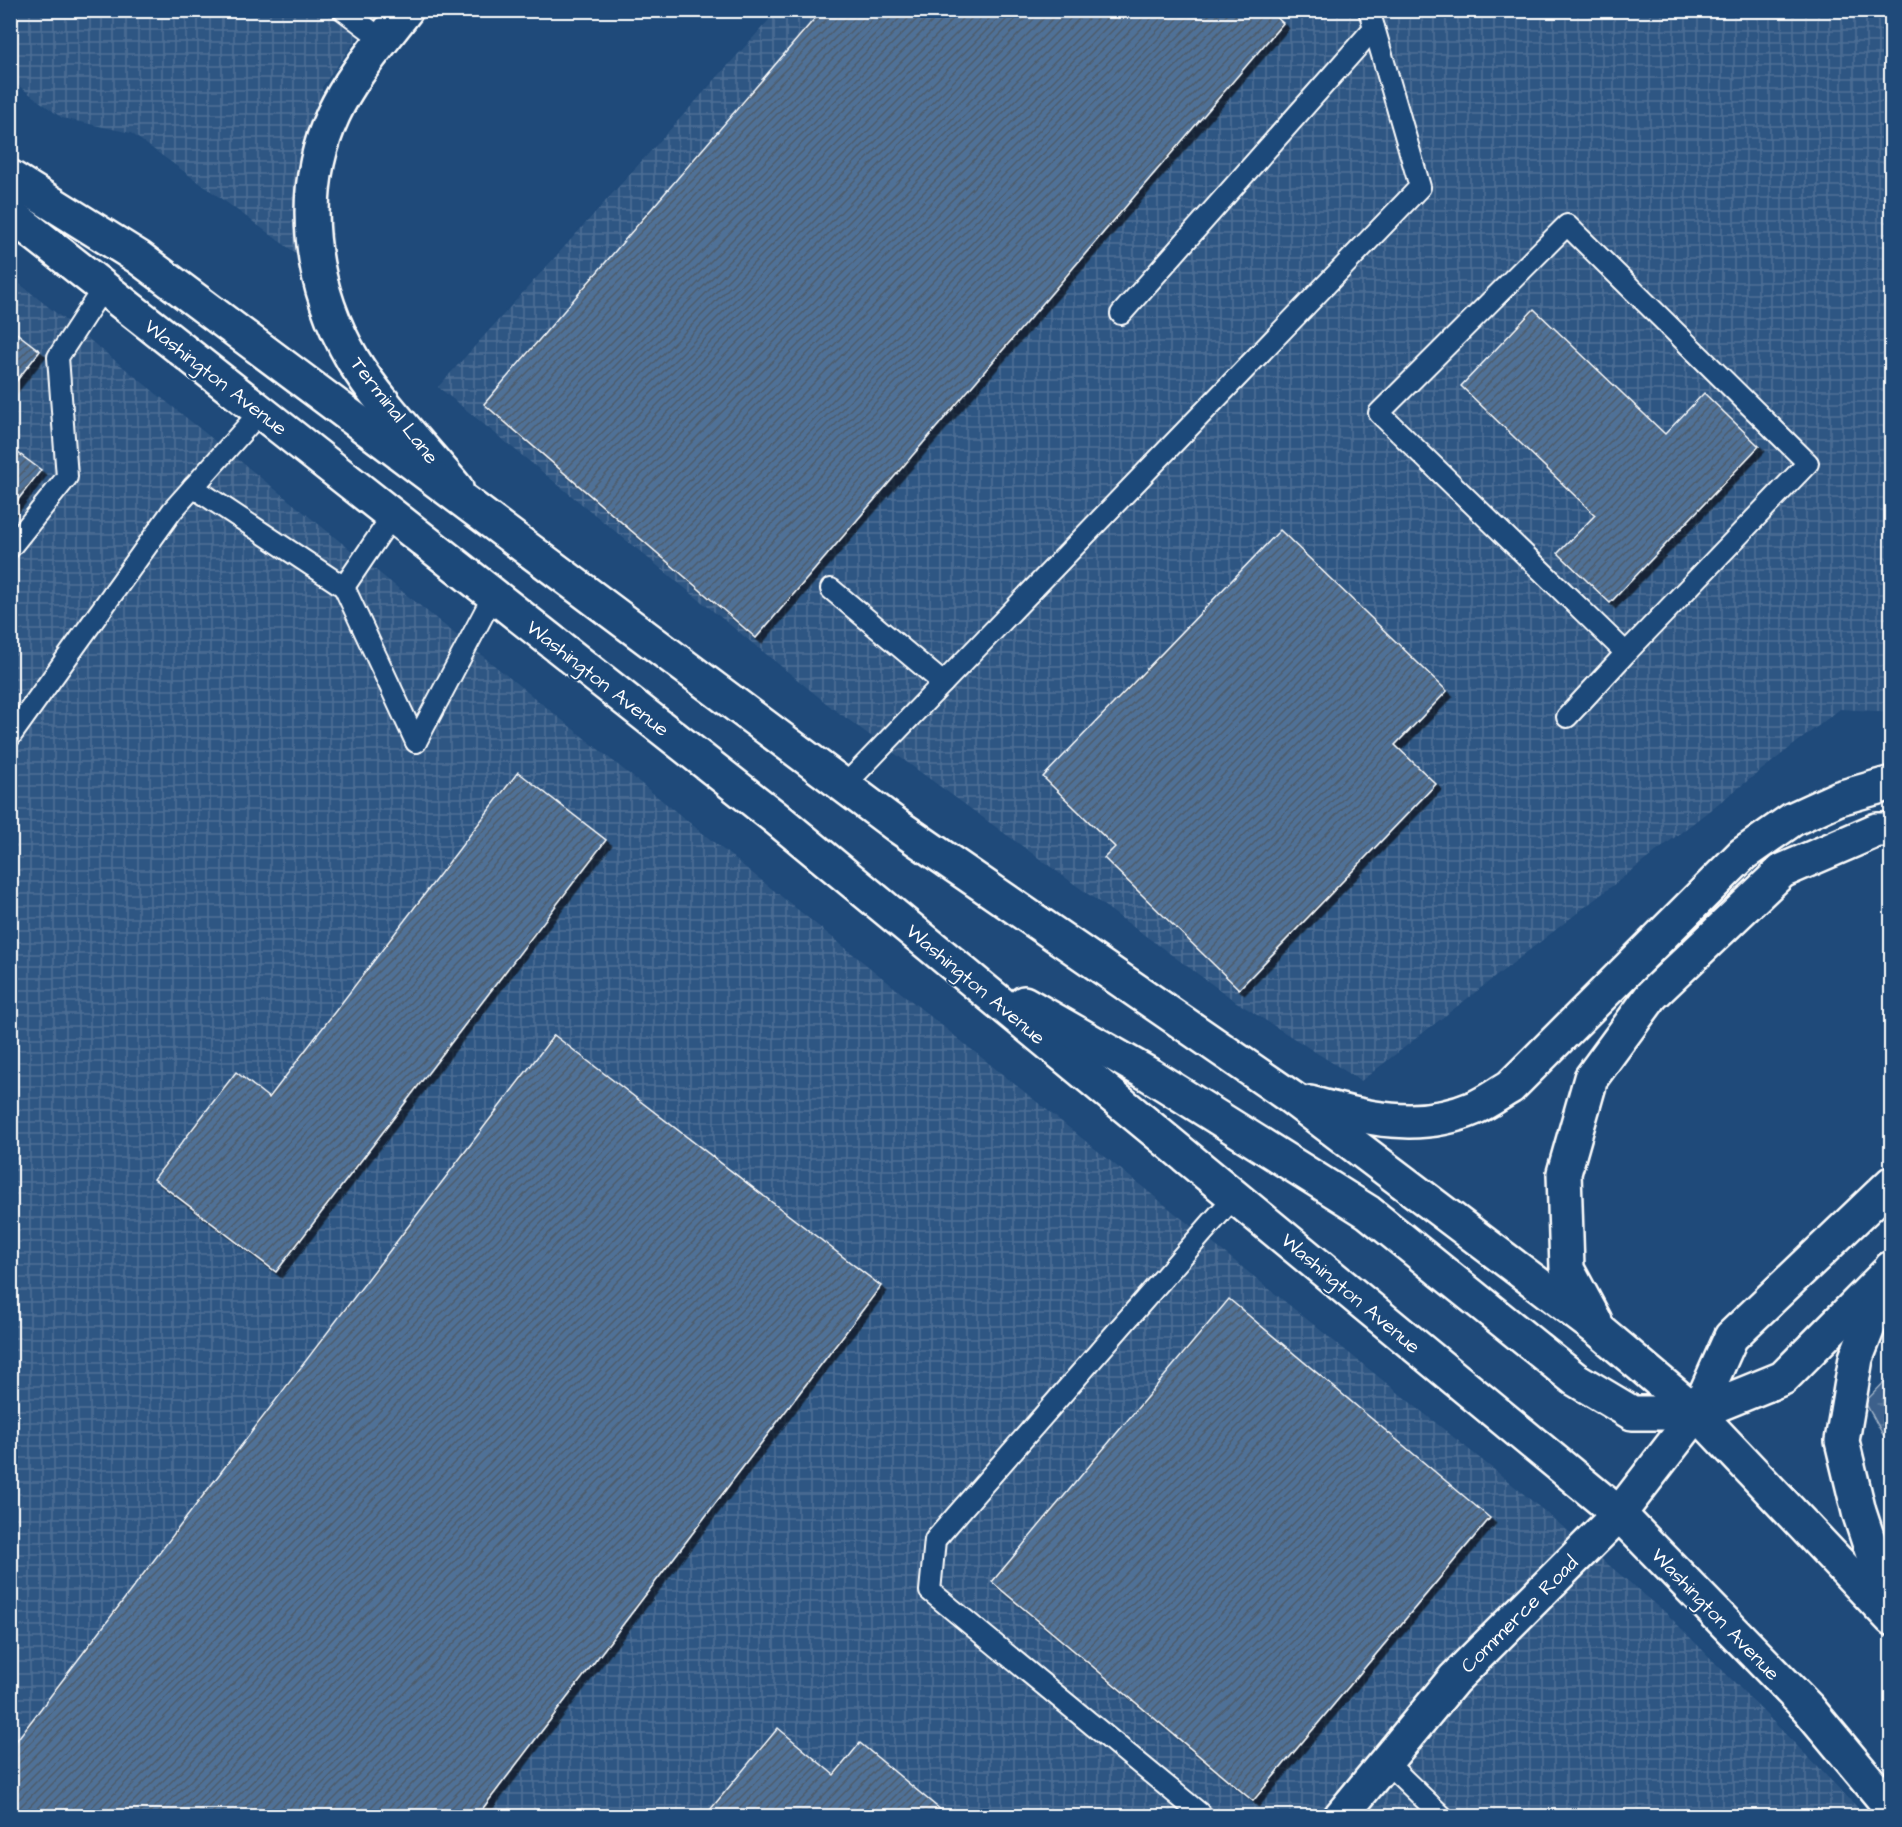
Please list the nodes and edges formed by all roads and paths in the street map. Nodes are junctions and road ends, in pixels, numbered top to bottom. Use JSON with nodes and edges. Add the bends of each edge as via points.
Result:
{"nodes":[{"id":1,"x":343,"y":10,"type":"edge"},
{"id":2,"x":406,"y":10,"type":"edge"},
{"id":3,"x":1371,"y":19,"type":"edge"},
{"id":4,"x":382,"y":40,"type":"junction"},
{"id":5,"x":10,"y":177,"type":"edge"},
{"id":6,"x":10,"y":214,"type":"edge"},
{"id":7,"x":103,"y":288,"type":"junction"},
{"id":8,"x":1121,"y":314,"type":"dead end"},
{"id":9,"x":260,"y":412,"type":"junction"},
{"id":10,"x":193,"y":487,"type":"junction"},
{"id":11,"x":472,"y":508,"type":"junction"},
{"id":12,"x":392,"y":516,"type":"junction"},
{"id":13,"x":10,"y":548,"type":"edge"},
{"id":14,"x":344,"y":587,"type":"junction"},
{"id":15,"x":831,"y":589,"type":"dead end"},
{"id":16,"x":493,"y":596,"type":"junction"},
{"id":17,"x":1626,"y":653,"type":"junction"},
{"id":18,"x":943,"y":683,"type":"junction"},
{"id":19,"x":1567,"y":717,"type":"dead end"},
{"id":20,"x":10,"y":736,"type":"edge"},
{"id":21,"x":1892,"y":783,"type":"edge"},
{"id":22,"x":844,"y":786,"type":"junction"},
{"id":23,"x":1892,"y":830,"type":"edge"},
{"id":24,"x":944,"y":957,"type":"junction"},
{"id":25,"x":1292,"y":1098,"type":"junction"},
{"id":26,"x":1892,"y":1183,"type":"edge"},
{"id":27,"x":1234,"y":1197,"type":"junction"},
{"id":28,"x":1891,"y":1268,"type":"edge"},
{"id":29,"x":1600,"y":1331,"type":"junction"},
{"id":30,"x":1697,"y":1413,"type":"junction"},
{"id":31,"x":1619,"y":1514,"type":"junction"},
{"id":32,"x":1892,"y":1611,"type":"edge"},
{"id":33,"x":1892,"y":1619,"type":"edge"},
{"id":34,"x":1386,"y":1762,"type":"junction"},
{"id":35,"x":1892,"y":1809,"type":"edge"},
{"id":36,"x":1203,"y":1816,"type":"edge"},
{"id":37,"x":1341,"y":1816,"type":"edge"},
{"id":38,"x":1442,"y":1816,"type":"edge"},
{"id":39,"x":1886,"y":1816,"type":"edge"}],
"edges":[{"from":1,"to":4,"type":"lane"},
{"from":2,"to":4,"type":"main road","name":"Terminal Lane"},
{"from":3,"to":8,"type":"lane"},
{"from":3,"to":18,"type":"lane","via":[[1420,187]]},
{"from":4,"to":11,"type":"main road","name":"Terminal Lane","via":[[357,72],[333,116],[318,164],[312,214],[315,264],[329,312],[354,361]]},
{"from":5,"to":11,"type":"main road","via":[[138,257]]},
{"from":6,"to":7,"type":"main road","name":"Washington Avenue"},
{"from":7,"to":9,"type":"main road","name":"Washington Avenue"},
{"from":7,"to":13,"type":"lane","via":[[58,357],[67,477]]},
{"from":9,"to":10,"type":"lane"},
{"from":9,"to":12,"type":"main road","name":"Washington Avenue"},
{"from":10,"to":14,"type":"lane"},
{"from":10,"to":20,"type":"lane"},
{"from":11,"to":22,"type":"main road"},
{"from":12,"to":14,"type":"lane"},
{"from":12,"to":16,"type":"main road","name":"Washington Avenue"},
{"from":14,"to":16,"type":"lane","via":[[416,742]]},
{"from":15,"to":18,"type":"lane"},
{"from":16,"to":24,"type":"main road","name":"Washington Avenue","via":[[776,818]]},
{"from":17,"to":17,"type":"lane","via":[[1380,413],[1567,225],[1808,463]]},
{"from":17,"to":19,"type":"lane"},
{"from":18,"to":22,"type":"lane"},
{"from":21,"to":25,"type":"main road","via":[[1839,798],[1793,819],[1743,854],[1510,1087],[1474,1108],[1434,1120],[1396,1122],[1369,1119]]},
{"from":22,"to":25,"type":"main road"},
{"from":23,"to":29,"type":"main road","via":[[1877,830],[1782,871],[1652,995],[1591,1078],[1564,1173],[1567,1269]]},
{"from":24,"to":27,"type":"main road","name":"Washington Avenue"},
{"from":24,"to":30,"type":"main road","via":[[1150,1075],[1368,1212],[1575,1379],[1632,1413]]},
{"from":25,"to":29,"type":"main road"},
{"from":26,"to":30,"type":"main road","name":"Commerce Road","via":[[1731,1337]]},
{"from":27,"to":31,"type":"main road","name":"Washington Avenue"},
{"from":27,"to":36,"type":"lane","via":[[935,1540],[930,1591]]},
{"from":28,"to":30,"type":"main road","via":[[1783,1378]]},
{"from":28,"to":32,"type":"main road","via":[[1856,1358],[1842,1441],[1859,1512]]},
{"from":29,"to":30,"type":"main road"},
{"from":30,"to":31,"type":"main road","name":"Commerce Road"},
{"from":30,"to":33,"type":"main road"},
{"from":31,"to":34,"type":"main road","name":"Commerce Road","via":[[1454,1679]]},
{"from":31,"to":35,"type":"main road","name":"Washington Avenue","via":[[1808,1708]]},
{"from":34,"to":37,"type":"main road","name":"Commerce Road"},
{"from":34,"to":38,"type":"lane"},
{"from":35,"to":39,"type":"lane"}]}
